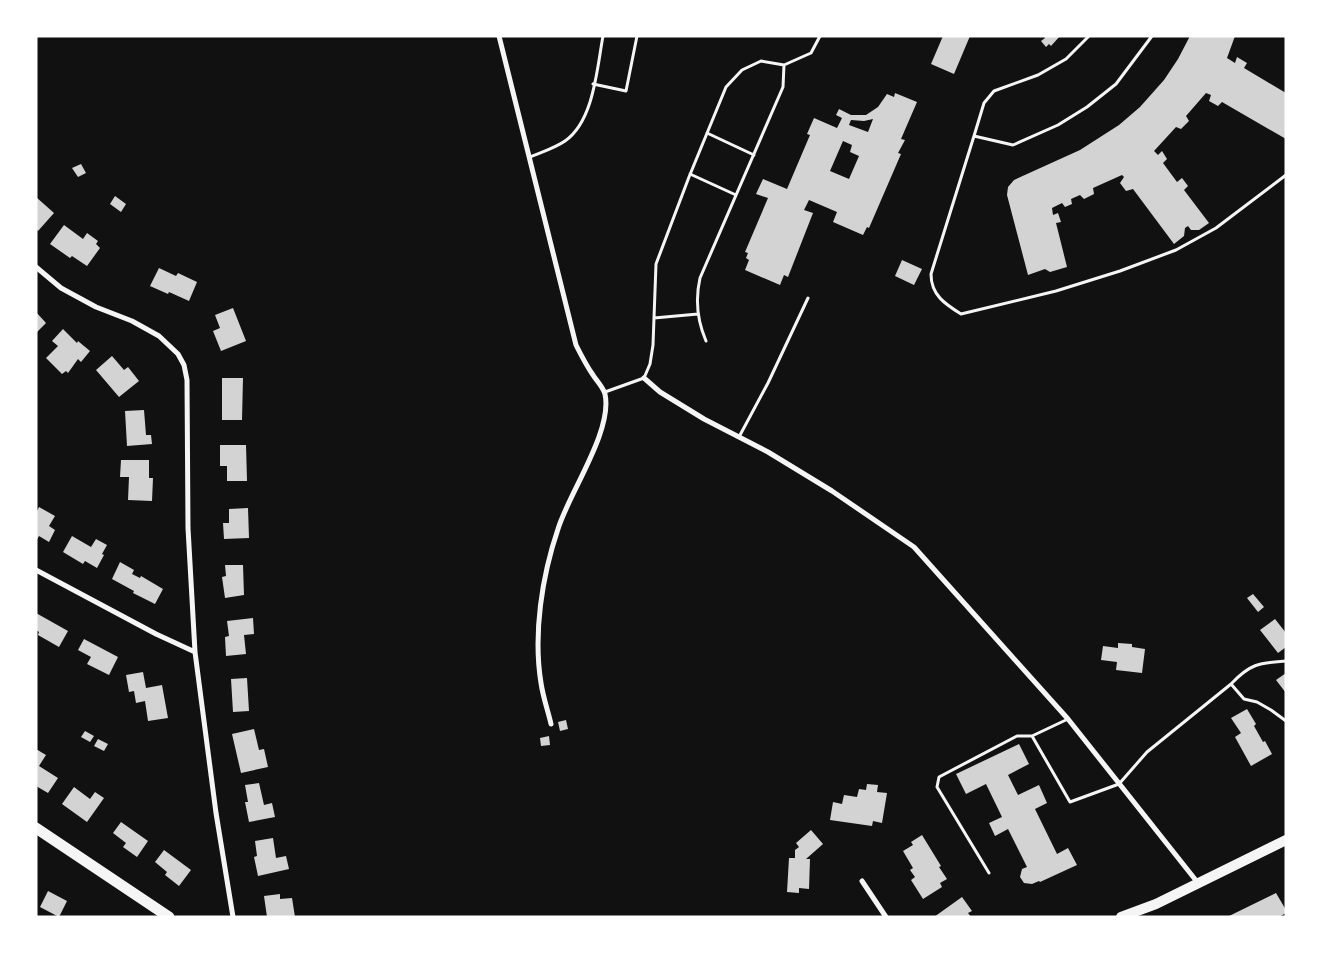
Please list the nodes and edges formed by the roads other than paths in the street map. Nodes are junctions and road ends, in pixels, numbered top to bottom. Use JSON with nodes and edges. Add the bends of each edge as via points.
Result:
{"nodes":[{"id":1,"x":499,"y":36,"type":"edge"},
{"id":2,"x":603,"y":36,"type":"edge"},
{"id":3,"x":637,"y":36,"type":"edge"},
{"id":4,"x":820,"y":36,"type":"edge"},
{"id":5,"x":1090,"y":36,"type":"edge"},
{"id":6,"x":1152,"y":36,"type":"edge"},
{"id":7,"x":784,"y":65,"type":"junction"},
{"id":8,"x":593,"y":84,"type":"junction"},
{"id":9,"x":707,"y":133,"type":"junction"},
{"id":10,"x":974,"y":136,"type":"junction"},
{"id":11,"x":754,"y":154,"type":"junction"},
{"id":12,"x":530,"y":157,"type":"junction"},
{"id":13,"x":690,"y":174,"type":"junction"},
{"id":14,"x":1286,"y":175,"type":"edge"},
{"id":15,"x":736,"y":195,"type":"junction"},
{"id":16,"x":36,"y":267,"type":"edge"},
{"id":17,"x":808,"y":298,"type":"dead end"},
{"id":18,"x":698,"y":314,"type":"junction"},
{"id":19,"x":654,"y":318,"type":"junction"},
{"id":20,"x":706,"y":342,"type":"dead end"},
{"id":21,"x":644,"y":378,"type":"junction"},
{"id":22,"x":605,"y":392,"type":"junction"},
{"id":23,"x":739,"y":437,"type":"junction"},
{"id":24,"x":36,"y":570,"type":"edge"},
{"id":25,"x":196,"y":652,"type":"junction"},
{"id":26,"x":1286,"y":661,"type":"edge"},
{"id":27,"x":1230,"y":684,"type":"junction"},
{"id":28,"x":1068,"y":719,"type":"junction"},
{"id":29,"x":1286,"y":721,"type":"edge"},
{"id":30,"x":551,"y":724,"type":"dead end"},
{"id":31,"x":1032,"y":736,"type":"junction"},
{"id":32,"x":1119,"y":784,"type":"junction"},
{"id":33,"x":36,"y":828,"type":"edge"},
{"id":34,"x":1286,"y":840,"type":"edge"},
{"id":35,"x":989,"y":873,"type":"dead end"},
{"id":36,"x":862,"y":881,"type":"dead end"},
{"id":37,"x":1198,"y":883,"type":"junction"},
{"id":38,"x":169,"y":917,"type":"edge"},
{"id":39,"x":233,"y":917,"type":"edge"},
{"id":40,"x":886,"y":917,"type":"edge"},
{"id":41,"x":1121,"y":917,"type":"edge"}],
"edges":[{"from":1,"to":12,"type":"street"},
{"from":2,"to":8,"type":"lane"},
{"from":3,"to":8,"type":"lane","via":[[626,91]]},
{"from":4,"to":7,"type":"lane","via":[[811,53]]},
{"from":5,"to":10,"type":"lane","via":[[1066,60],[1038,75],[994,91],[984,103]]},
{"from":6,"to":10,"type":"lane","via":[[1116,84],[1087,108],[1058,125],[1013,145]]},
{"from":7,"to":9,"type":"lane","via":[[762,61],[742,70],[726,87]]},
{"from":7,"to":11,"type":"lane","via":[[784,87]]},
{"from":8,"to":12,"type":"lane","via":[[590,102],[577,130],[561,144]]},
{"from":9,"to":11,"type":"lane"},
{"from":9,"to":13,"type":"lane"},
{"from":10,"to":14,"type":"lane","via":[[931,274],[931,286],[937,295],[961,314],[1120,272],[1176,250],[1216,228]]},
{"from":11,"to":15,"type":"lane"},
{"from":12,"to":22,"type":"street","via":[[576,345]]},
{"from":13,"to":15,"type":"lane"},
{"from":13,"to":19,"type":"lane","via":[[656,264]]},
{"from":15,"to":18,"type":"lane","via":[[700,278]]},
{"from":16,"to":25,"type":"street","via":[[61,288],[159,336],[178,354],[184,365],[187,380],[188,528]]},
{"from":17,"to":23,"type":"lane"},
{"from":18,"to":19,"type":"lane"},
{"from":18,"to":20,"type":"lane"},
{"from":19,"to":21,"type":"lane","via":[[650,364]]},
{"from":21,"to":22,"type":"lane"},
{"from":21,"to":23,"type":"street","via":[[704,420]]},
{"from":22,"to":30,"type":"street","via":[[606,412],[601,428],[558,528],[542,589],[538,630],[541,682]]},
{"from":23,"to":28,"type":"street","via":[[832,491],[914,546]]},
{"from":24,"to":25,"type":"street"},
{"from":25,"to":39,"type":"street"},
{"from":26,"to":27,"type":"lane","via":[[1263,663],[1244,670]]},
{"from":27,"to":29,"type":"lane","via":[[1244,699],[1257,702]]},
{"from":27,"to":32,"type":"lane","via":[[1147,752]]},
{"from":28,"to":31,"type":"lane"},
{"from":28,"to":32,"type":"street"},
{"from":31,"to":32,"type":"lane","via":[[1070,802]]},
{"from":31,"to":35,"type":"lane","via":[[1017,736],[940,777],[937,787]]},
{"from":32,"to":37,"type":"street"},
{"from":33,"to":38,"type":"main road"},
{"from":34,"to":37,"type":"main road"},
{"from":36,"to":40,"type":"street"},
{"from":37,"to":41,"type":"main road"}]}
